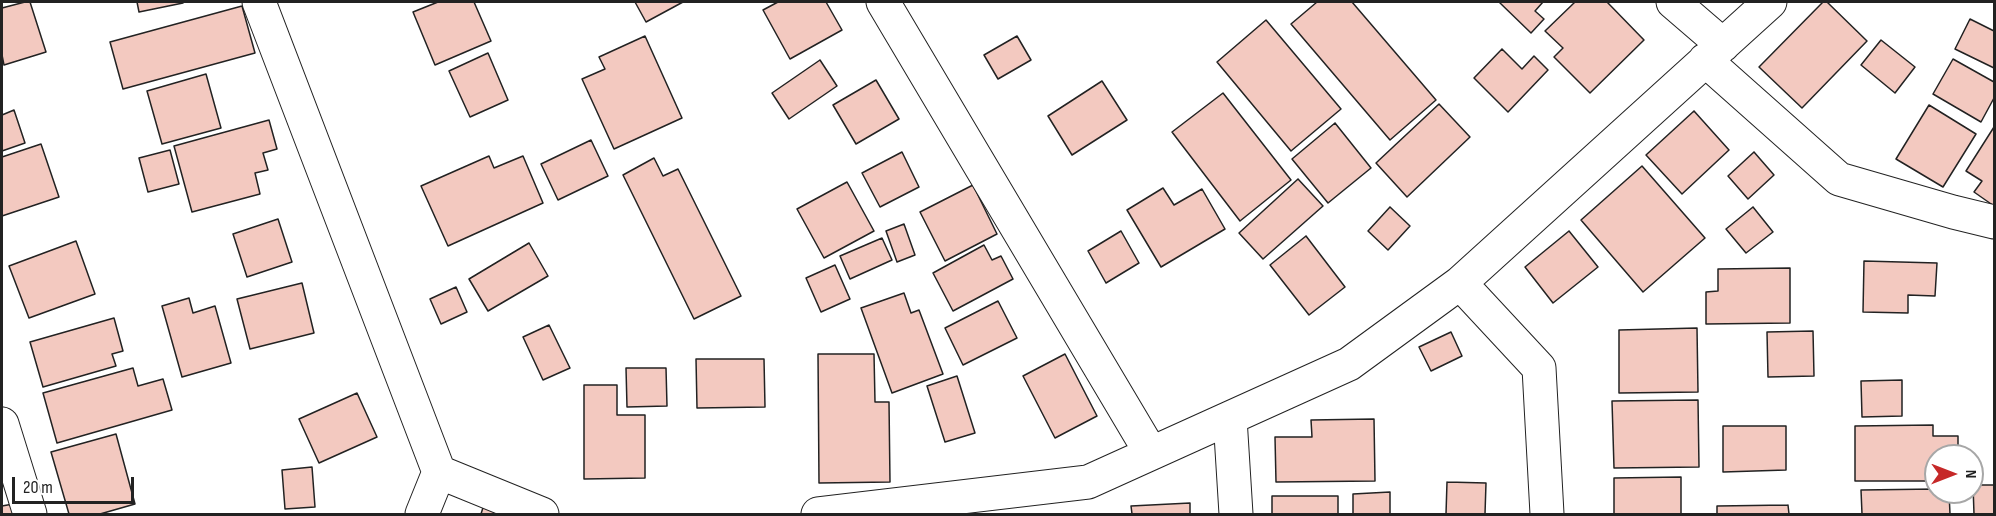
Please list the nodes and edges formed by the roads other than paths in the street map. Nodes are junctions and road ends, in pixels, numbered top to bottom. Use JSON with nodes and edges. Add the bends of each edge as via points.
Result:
{"nodes":[{"id":1,"x":259,"y":2,"type":"edge"},
{"id":2,"x":883,"y":2,"type":"edge"},
{"id":3,"x":1673,"y":2,"type":"edge"},
{"id":4,"x":1770,"y":2,"type":"edge"},
{"id":5,"x":1714,"y":52,"type":"junction"},
{"id":6,"x":1995,"y":222,"type":"edge"},
{"id":7,"x":1460,"y":283,"type":"junction"},
{"id":8,"x":1230,"y":418,"type":"junction"},
{"id":9,"x":2,"y":424,"type":"edge"},
{"id":10,"x":1151,"y":453,"type":"junction"},
{"id":11,"x":439,"y":472,"type":"junction"},
{"id":12,"x":990,"y":504,"type":"edge"},
{"id":13,"x":30,"y":514,"type":"edge"},
{"id":14,"x":422,"y":514,"type":"edge"},
{"id":15,"x":542,"y":514,"type":"edge"},
{"id":16,"x":818,"y":514,"type":"edge"},
{"id":17,"x":1236,"y":514,"type":"edge"},
{"id":18,"x":1547,"y":514,"type":"edge"}],
"edges":[{"from":1,"to":11,"type":"street"},
{"from":2,"to":10,"type":"street"},
{"from":3,"to":5,"type":"street"},
{"from":4,"to":5,"type":"street"},
{"from":5,"to":6,"type":"street","via":[[1839,179]]},
{"from":5,"to":7,"type":"street"},
{"from":7,"to":8,"type":"street","via":[[1349,364]]},
{"from":7,"to":18,"type":"street","via":[[1539,368]]},
{"from":8,"to":10,"type":"street"},
{"from":8,"to":17,"type":"street"},
{"from":9,"to":13,"type":"street"},
{"from":10,"to":12,"type":"street","via":[[1088,482]]},
{"from":11,"to":14,"type":"street"},
{"from":11,"to":15,"type":"street"},
{"from":12,"to":16,"type":"street"}]}
